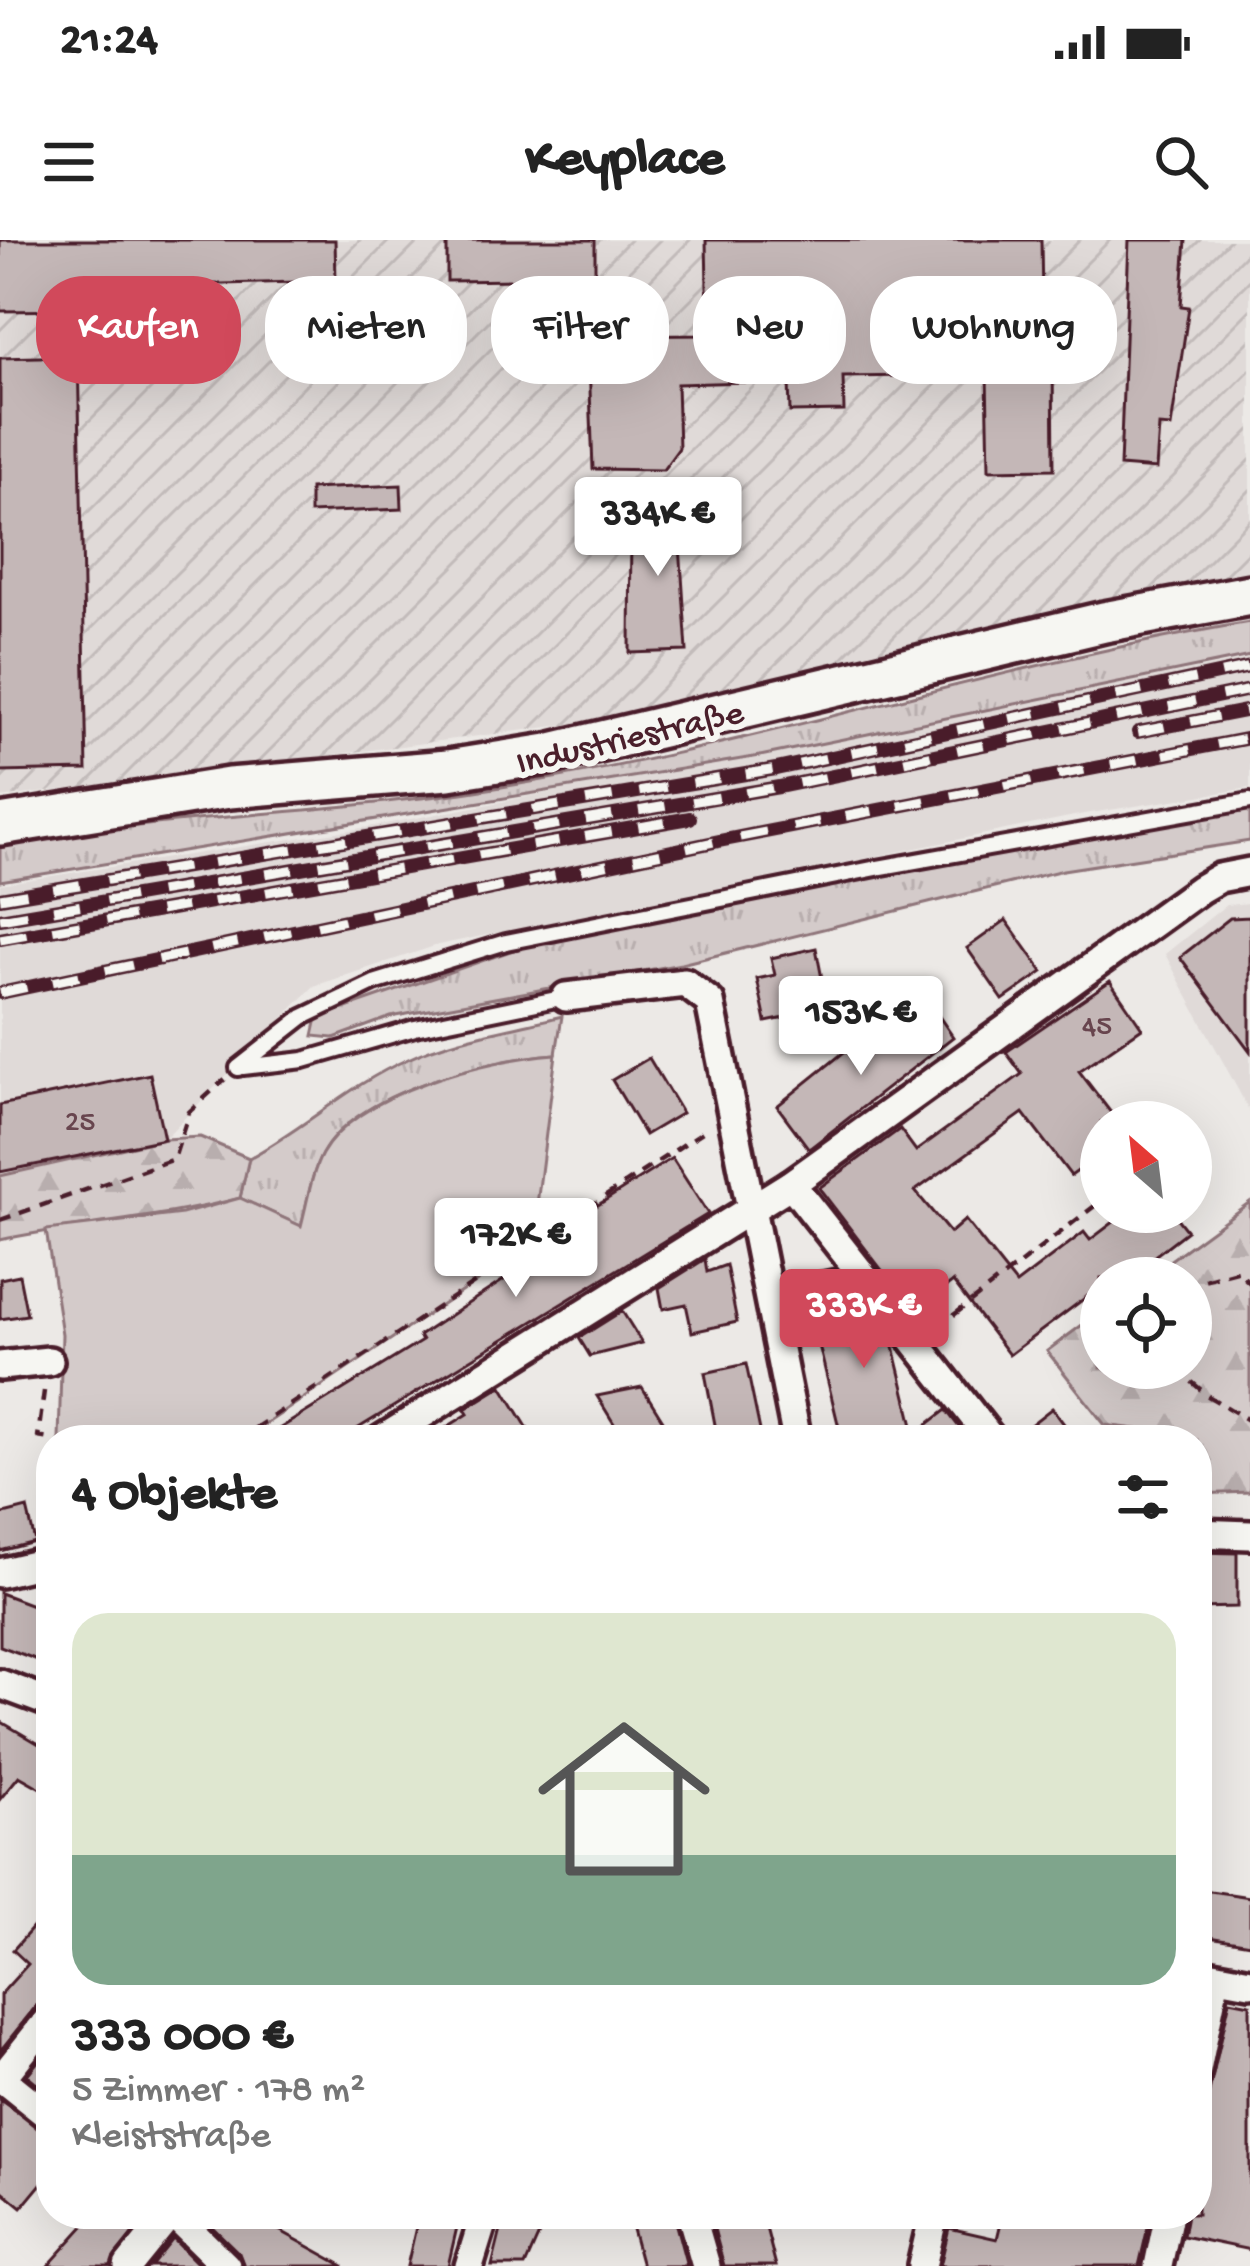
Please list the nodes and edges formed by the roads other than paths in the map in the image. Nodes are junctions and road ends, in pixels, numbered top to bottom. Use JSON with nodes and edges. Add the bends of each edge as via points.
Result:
{"nodes":[{"id":1,"x":1250,"y":595,"type":"edge"},
{"id":2,"x":1250,"y":801,"type":"edge"},
{"id":3,"x":0,"y":825,"type":"edge"},
{"id":4,"x":1250,"y":872,"type":"edge"},
{"id":5,"x":566,"y":997,"type":"joint"},
{"id":6,"x":791,"y":1184,"type":"junction"},
{"id":7,"x":753,"y":1210,"type":"junction"},
{"id":8,"x":49,"y":1361,"type":"road end"},
{"id":9,"x":0,"y":1366,"type":"edge"},
{"id":10,"x":405,"y":1425,"type":"edge"},
{"id":11,"x":794,"y":1425,"type":"edge"},
{"id":12,"x":981,"y":1425,"type":"edge"},
{"id":13,"x":1212,"y":1534,"type":"edge"},
{"id":14,"x":1250,"y":1535,"type":"edge"},
{"id":15,"x":36,"y":1565,"type":"edge"},
{"id":16,"x":0,"y":1573,"type":"edge"},
{"id":17,"x":2,"y":1689,"type":"edge"},
{"id":18,"x":36,"y":1699,"type":"edge"},
{"id":19,"x":1212,"y":1975,"type":"edge"},
{"id":20,"x":1250,"y":1982,"type":"edge"},
{"id":21,"x":36,"y":2035,"type":"edge"},
{"id":22,"x":1,"y":2079,"type":"edge"},
{"id":23,"x":36,"y":2106,"type":"edge"},
{"id":24,"x":159,"y":2229,"type":"edge"},
{"id":25,"x":187,"y":2229,"type":"edge"},
{"id":26,"x":480,"y":2229,"type":"edge"},
{"id":27,"x":695,"y":2229,"type":"edge"},
{"id":28,"x":931,"y":2229,"type":"edge"},
{"id":29,"x":1165,"y":2229,"type":"edge"},
{"id":30,"x":128,"y":2266,"type":"edge"},
{"id":31,"x":226,"y":2266,"type":"edge"},
{"id":32,"x":470,"y":2266,"type":"edge"},
{"id":33,"x":706,"y":2266,"type":"edge"},
{"id":34,"x":922,"y":2266,"type":"edge"},
{"id":35,"x":1158,"y":2266,"type":"edge"}],
"edges":[{"from":1,"to":3,"type":"street","name":"Industriestraße","via":[[548,754],[230,788]]},
{"from":2,"to":5,"type":"lane","via":[[506,942],[356,992],[303,1017],[238,1068],[304,1060]]},
{"from":4,"to":6,"type":"street","via":[[1200,889]]},
{"from":5,"to":7,"type":"street","via":[[685,983],[710,1002]]},
{"from":6,"to":7,"type":"street"},
{"from":6,"to":12,"type":"street"},
{"from":7,"to":10,"type":"street"},
{"from":7,"to":11,"type":"street"},
{"from":8,"to":9,"type":"street"},
{"from":13,"to":14,"type":"street"},
{"from":15,"to":16,"type":"street"},
{"from":17,"to":18,"type":"street"},
{"from":19,"to":20,"type":"street"},
{"from":21,"to":22,"type":"street"},
{"from":22,"to":23,"type":"street"},
{"from":24,"to":30,"type":"street"},
{"from":25,"to":31,"type":"street"},
{"from":26,"to":32,"type":"street"},
{"from":27,"to":33,"type":"street"},
{"from":28,"to":34,"type":"street"},
{"from":29,"to":35,"type":"street"}]}
